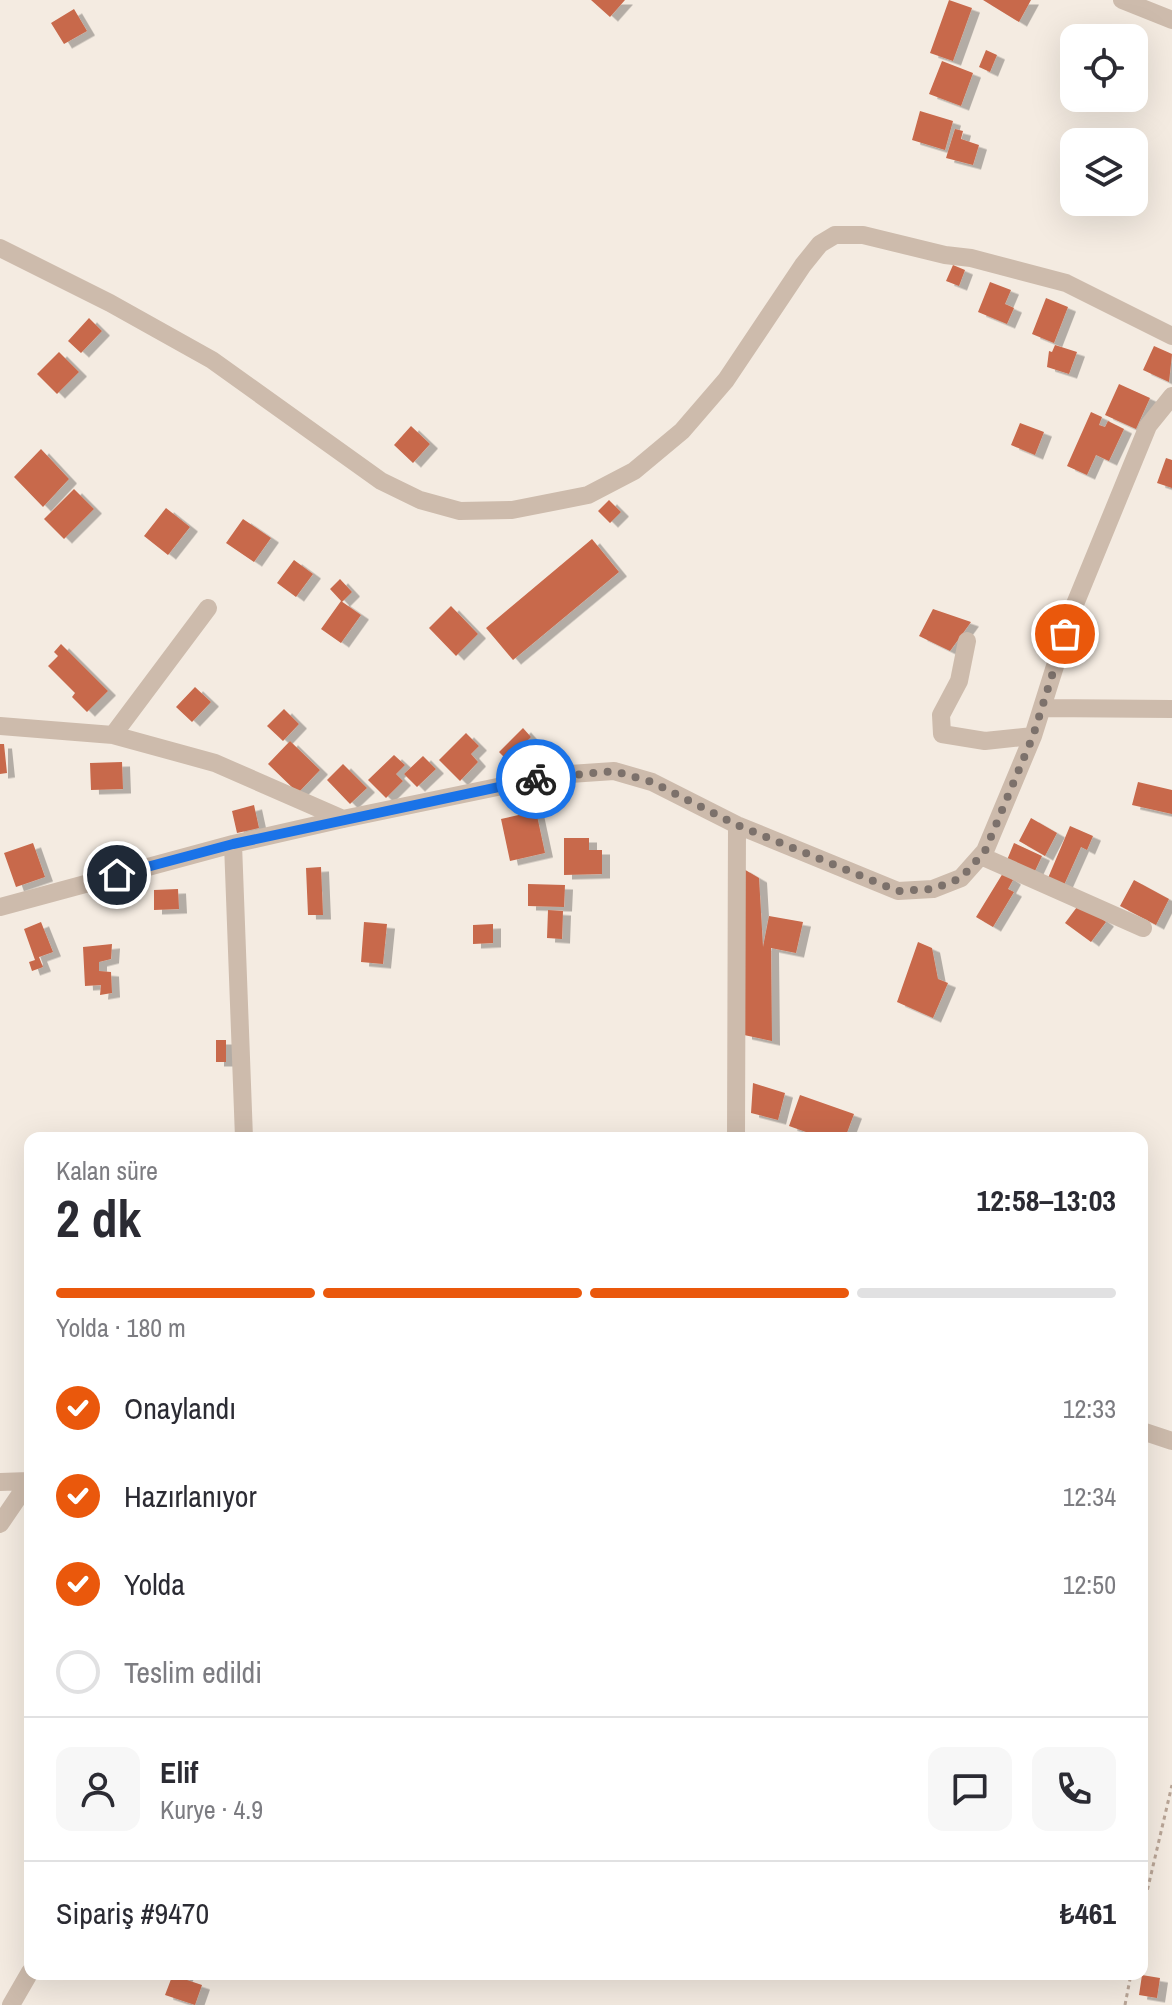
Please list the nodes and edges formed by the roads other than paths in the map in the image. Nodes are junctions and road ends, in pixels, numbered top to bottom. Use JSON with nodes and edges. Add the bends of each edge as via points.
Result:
{"nodes":[{"id":1,"x":1122,"y":0,"type":"edge"},
{"id":2,"x":1172,"y":20,"type":"edge"},
{"id":3,"x":0,"y":248,"type":"edge"},
{"id":4,"x":1172,"y":336,"type":"edge"},
{"id":5,"x":1172,"y":396,"type":"edge"},
{"id":6,"x":208,"y":608,"type":"dead end"},
{"id":7,"x":967,"y":641,"type":"dead end"},
{"id":8,"x":1042,"y":708,"type":"junction"},
{"id":9,"x":1172,"y":709,"type":"edge"},
{"id":10,"x":0,"y":726,"type":"edge"},
{"id":11,"x":113,"y":735,"type":"junction"},
{"id":12,"x":1033,"y":736,"type":"junction"},
{"id":13,"x":343,"y":819,"type":"junction"},
{"id":14,"x":737,"y":825,"type":"junction"},
{"id":15,"x":233,"y":844,"type":"junction"},
{"id":16,"x":981,"y":856,"type":"junction"},
{"id":17,"x":0,"y":907,"type":"edge"},
{"id":18,"x":1143,"y":928,"type":"dead end"},
{"id":19,"x":244,"y":1132,"type":"edge"},
{"id":20,"x":736,"y":1132,"type":"edge"},
{"id":21,"x":1148,"y":1433,"type":"edge"},
{"id":22,"x":1172,"y":1441,"type":"edge"},
{"id":23,"x":24,"y":1480,"type":"edge"},
{"id":24,"x":0,"y":1482,"type":"edge"},
{"id":25,"x":24,"y":1488,"type":"edge"},
{"id":26,"x":0,"y":1524,"type":"edge"},
{"id":27,"x":25,"y":1980,"type":"edge"},
{"id":28,"x":11,"y":2005,"type":"edge"}],
"edges":[{"from":1,"to":2,"type":"street"},
{"from":3,"to":4,"type":"street","via":[[212,360],[381,481],[460,511],[512,510],[588,495],[634,471],[682,431],[726,380],[803,265],[835,235],[863,235],[1066,283]]},
{"from":5,"to":8,"type":"street","via":[[1148,426],[1073,609]]},
{"from":6,"to":11,"type":"street"},
{"from":7,"to":12,"type":"street","via":[[959,681],[941,715],[942,734],[985,741]]},
{"from":8,"to":9,"type":"street"},
{"from":8,"to":12,"type":"street"},
{"from":10,"to":11,"type":"street"},
{"from":11,"to":13,"type":"street","via":[[215,763]]},
{"from":12,"to":16,"type":"street"},
{"from":13,"to":14,"type":"street","via":[[555,775],[614,771],[652,782]]},
{"from":13,"to":15,"type":"street"},
{"from":14,"to":16,"type":"street","via":[[898,891],[933,889],[961,878]]},
{"from":14,"to":20,"type":"street"},
{"from":15,"to":17,"type":"street"},
{"from":15,"to":19,"type":"street"},
{"from":16,"to":18,"type":"street"},
{"from":21,"to":22,"type":"street"},
{"from":23,"to":24,"type":"street"},
{"from":25,"to":26,"type":"street"},
{"from":27,"to":28,"type":"street"}]}
